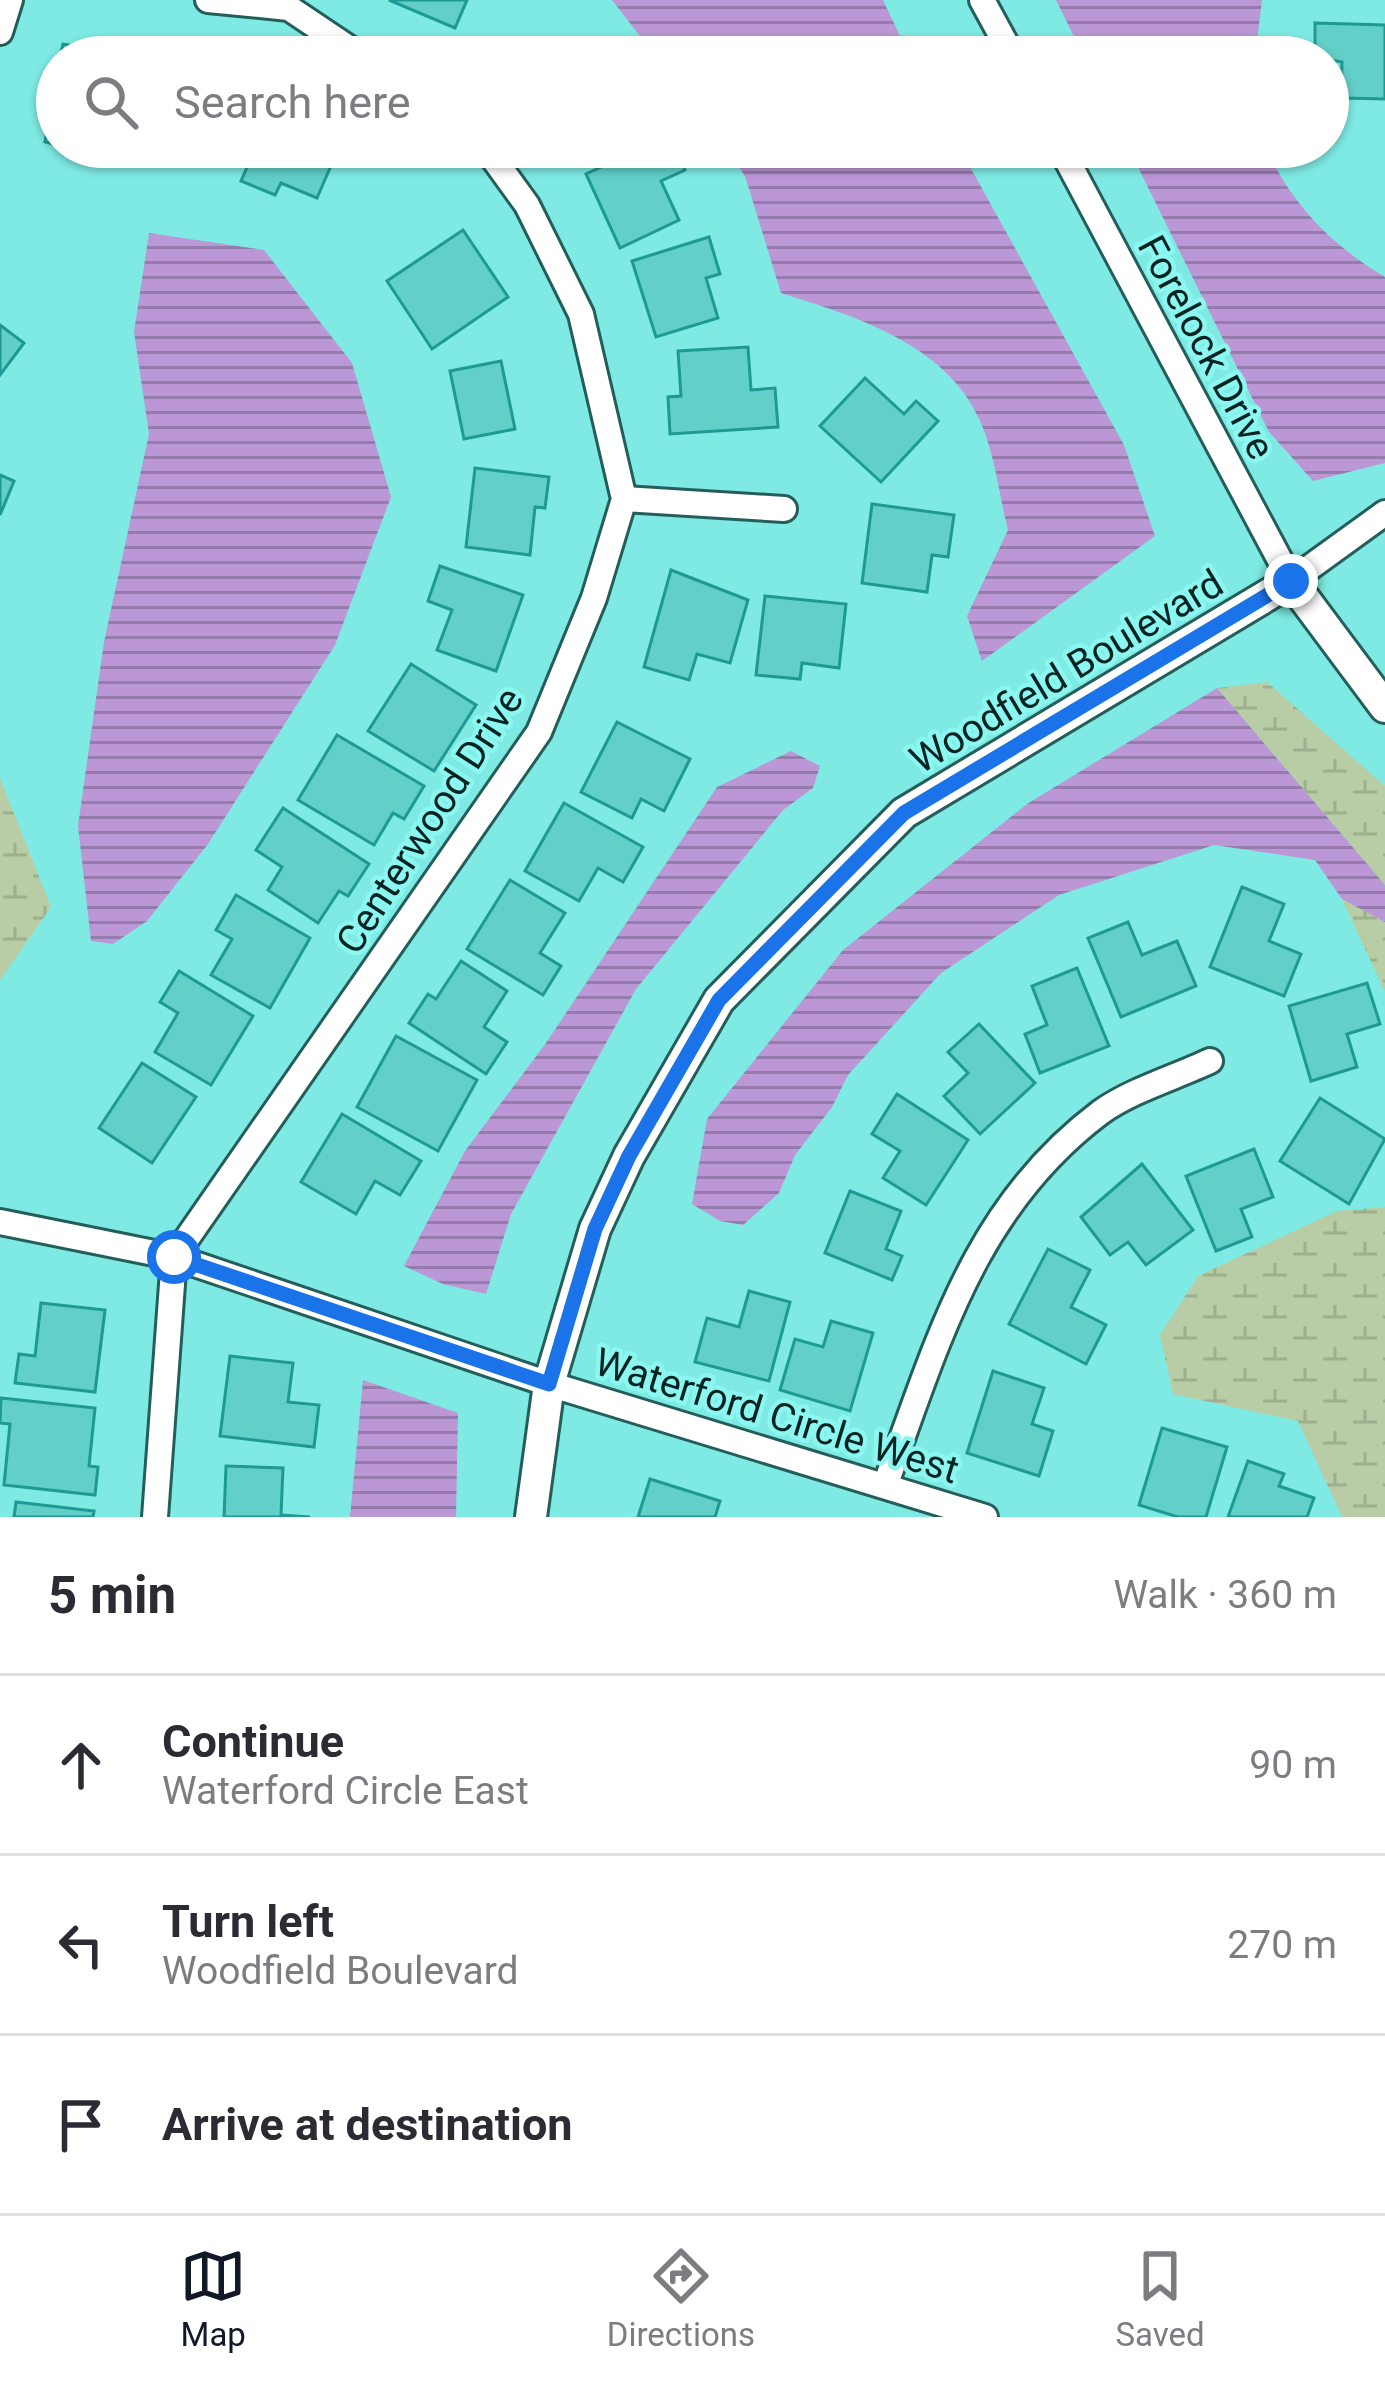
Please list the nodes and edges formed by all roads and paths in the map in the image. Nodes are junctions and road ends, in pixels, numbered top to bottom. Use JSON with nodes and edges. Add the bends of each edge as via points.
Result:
{"nodes":[{"id":1,"x":10,"y":0,"type":"edge"},
{"id":2,"x":208,"y":0,"type":"edge"},
{"id":3,"x":982,"y":0,"type":"edge"},
{"id":4,"x":291,"y":4,"type":"edge"},
{"id":5,"x":0,"y":32,"type":"edge"},
{"id":6,"x":334,"y":36,"type":"edge"},
{"id":7,"x":1001,"y":36,"type":"edge"},
{"id":8,"x":500,"y":168,"type":"edge"},
{"id":9,"x":1071,"y":168,"type":"edge"},
{"id":10,"x":624,"y":500,"type":"junction"},
{"id":11,"x":784,"y":509,"type":"dead end"},
{"id":12,"x":1385,"y":513,"type":"edge"},
{"id":13,"x":1291,"y":581,"type":"junction"},
{"id":14,"x":1385,"y":707,"type":"edge"},
{"id":15,"x":1210,"y":1061,"type":"dead end"},
{"id":16,"x":0,"y":1222,"type":"edge"},
{"id":17,"x":174,"y":1257,"type":"junction"},
{"id":18,"x":549,"y":1384,"type":"junction"},
{"id":19,"x":886,"y":1483,"type":"junction"},
{"id":20,"x":155,"y":1517,"type":"edge"},
{"id":21,"x":532,"y":1517,"type":"edge"},
{"id":22,"x":985,"y":1517,"type":"edge"}],
"edges":[{"from":1,"to":5,"type":"street"},
{"from":2,"to":4,"type":"street"},
{"from":3,"to":7,"type":"street"},
{"from":4,"to":6,"type":"street"},
{"from":8,"to":10,"type":"street","via":[[581,314]]},
{"from":9,"to":13,"type":"street","name":"Forelock Drive"},
{"from":10,"to":11,"type":"street"},
{"from":10,"to":17,"type":"street","name":"Centerwood Drive","via":[[539,732]]},
{"from":12,"to":13,"type":"street"},
{"from":13,"to":14,"type":"street"},
{"from":13,"to":18,"type":"street","name":"Woodfield Boulevard","via":[[904,813],[719,1000],[595,1229]]},
{"from":15,"to":19,"type":"street","via":[[1104,1110],[1022,1184],[977,1250]]},
{"from":16,"to":17,"type":"street","name":"Waterford Circle West"},
{"from":17,"to":18,"type":"street","name":"Waterford Circle West"},
{"from":17,"to":20,"type":"street"},
{"from":18,"to":19,"type":"street","name":"Waterford Circle West"},
{"from":18,"to":21,"type":"street","name":"Woodfield Boulevard"},
{"from":19,"to":22,"type":"street","name":"Waterford Circle West"}]}
